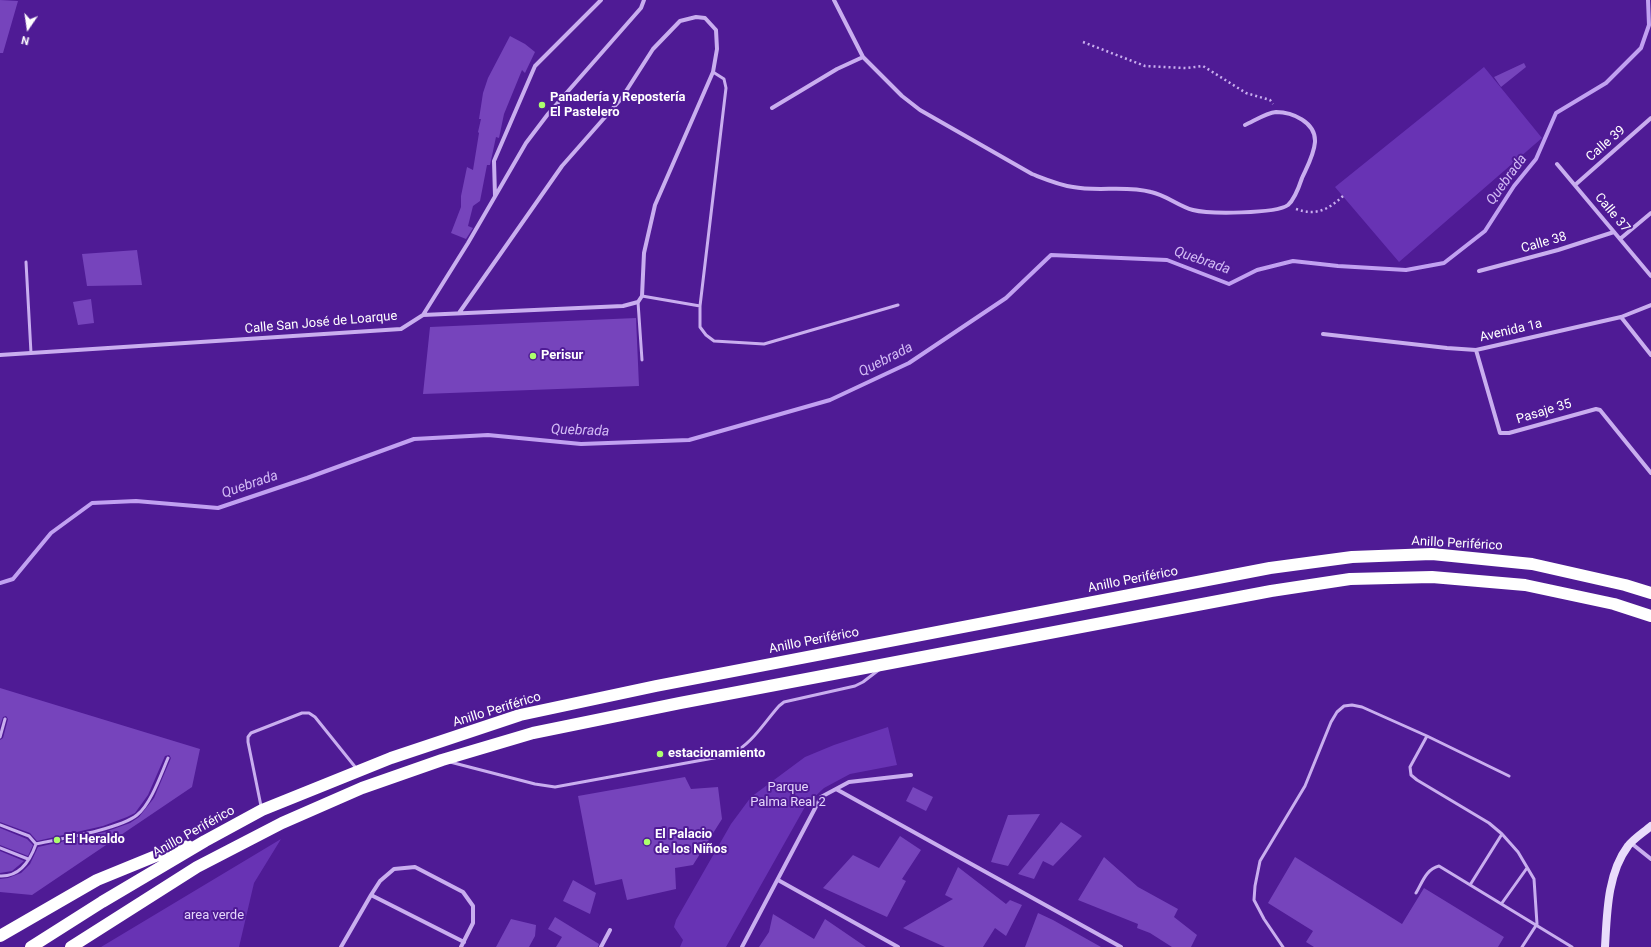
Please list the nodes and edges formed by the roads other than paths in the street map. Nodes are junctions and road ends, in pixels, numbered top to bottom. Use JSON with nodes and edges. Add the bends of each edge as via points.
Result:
{"nodes":[{"id":1,"x":601,"y":0,"type":"edge"},
{"id":2,"x":644,"y":0,"type":"edge"},
{"id":3,"x":834,"y":0,"type":"edge"},
{"id":4,"x":862,"y":57,"type":"junction"},
{"id":5,"x":713,"y":72,"type":"junction"},
{"id":6,"x":772,"y":108,"type":"dead end"},
{"id":7,"x":1651,"y":118,"type":"edge"},
{"id":8,"x":1245,"y":125,"type":"dead end"},
{"id":9,"x":1557,"y":164,"type":"dead end"},
{"id":10,"x":1575,"y":185,"type":"junction"},
{"id":11,"x":495,"y":196,"type":"junction"},
{"id":12,"x":1651,"y":213,"type":"edge"},
{"id":13,"x":1614,"y":232,"type":"junction"},
{"id":14,"x":1620,"y":239,"type":"junction"},
{"id":15,"x":26,"y":262,"type":"dead end"},
{"id":16,"x":1479,"y":271,"type":"dead end"},
{"id":17,"x":1651,"y":276,"type":"edge"},
{"id":18,"x":642,"y":296,"type":"junction"},
{"id":19,"x":638,"y":302,"type":"junction"},
{"id":20,"x":898,"y":305,"type":"dead end"},
{"id":21,"x":1651,"y":305,"type":"edge"},
{"id":22,"x":700,"y":306,"type":"junction"},
{"id":23,"x":459,"y":313,"type":"junction"},
{"id":24,"x":423,"y":315,"type":"junction"},
{"id":25,"x":1621,"y":317,"type":"junction"},
{"id":26,"x":1323,"y":334,"type":"dead end"},
{"id":27,"x":1476,"y":350,"type":"junction"},
{"id":28,"x":31,"y":353,"type":"junction"},
{"id":29,"x":0,"y":355,"type":"edge"},
{"id":30,"x":1651,"y":355,"type":"edge"},
{"id":31,"x":642,"y":360,"type":"dead end"},
{"id":32,"x":1651,"y":473,"type":"edge"},
{"id":33,"x":1651,"y":593,"type":"edge"},
{"id":34,"x":1651,"y":616,"type":"edge"},
{"id":35,"x":884,"y":664,"type":"junction"},
{"id":36,"x":5,"y":719,"type":"dead end"},
{"id":37,"x":1427,"y":736,"type":"junction"},
{"id":38,"x":0,"y":737,"type":"edge"},
{"id":39,"x":168,"y":758,"type":"dead end"},
{"id":40,"x":442,"y":760,"type":"junction"},
{"id":41,"x":358,"y":771,"type":"junction"},
{"id":42,"x":911,"y":775,"type":"dead end"},
{"id":43,"x":1509,"y":776,"type":"dead end"},
{"id":44,"x":836,"y":789,"type":"junction"},
{"id":45,"x":262,"y":810,"type":"junction"},
{"id":46,"x":0,"y":825,"type":"edge"},
{"id":47,"x":1651,"y":826,"type":"edge"},
{"id":48,"x":1502,"y":834,"type":"junction"},
{"id":49,"x":204,"y":841,"type":"junction"},
{"id":50,"x":1631,"y":843,"type":"junction"},
{"id":51,"x":36,"y":844,"type":"junction"},
{"id":52,"x":0,"y":848,"type":"edge"},
{"id":53,"x":28,"y":859,"type":"junction"},
{"id":54,"x":1651,"y":859,"type":"edge"},
{"id":55,"x":1527,"y":868,"type":"junction"},
{"id":56,"x":0,"y":876,"type":"edge"},
{"id":57,"x":778,"y":880,"type":"junction"},
{"id":58,"x":1470,"y":885,"type":"junction"},
{"id":59,"x":1416,"y":893,"type":"dead end"},
{"id":60,"x":371,"y":894,"type":"junction"},
{"id":61,"x":1502,"y":903,"type":"junction"},
{"id":62,"x":1537,"y":924,"type":"junction"},
{"id":63,"x":610,"y":930,"type":"dead end"},
{"id":64,"x":0,"y":936,"type":"edge"},
{"id":65,"x":464,"y":942,"type":"junction"},
{"id":66,"x":31,"y":947,"type":"edge"},
{"id":67,"x":71,"y":947,"type":"edge"},
{"id":68,"x":341,"y":947,"type":"edge"},
{"id":69,"x":461,"y":947,"type":"edge"},
{"id":70,"x":601,"y":947,"type":"edge"},
{"id":71,"x":742,"y":947,"type":"edge"},
{"id":72,"x":898,"y":947,"type":"edge"},
{"id":73,"x":1121,"y":947,"type":"edge"},
{"id":74,"x":1283,"y":947,"type":"edge"},
{"id":75,"x":1522,"y":947,"type":"edge"},
{"id":76,"x":1572,"y":947,"type":"edge"},
{"id":77,"x":1605,"y":947,"type":"edge"}],
"edges":[{"from":1,"to":11,"type":"street","via":[[535,66],[494,161]]},
{"from":2,"to":11,"type":"street","name":"Calle San José de Loarque","via":[[641,8],[526,142]]},
{"from":3,"to":4,"type":"street"},
{"from":4,"to":6,"type":"street"},
{"from":4,"to":8,"type":"street","via":[[920,110],[1032,174],[1073,188],[1151,192],[1193,210],[1271,211],[1288,205],[1294,198],[1313,154],[1315,140],[1312,129],[1301,118],[1275,112]]},
{"from":5,"to":18,"type":"street","via":[[655,205],[644,253]]},
{"from":5,"to":22,"type":"lane","via":[[724,79],[726,88]]},
{"from":5,"to":23,"type":"street","via":[[717,49],[716,30],[706,18],[696,17],[680,21],[654,49],[621,99],[562,166]]},
{"from":7,"to":10,"type":"street","name":"Calle 39"},
{"from":9,"to":10,"type":"street","name":"Calle 37"},
{"from":10,"to":13,"type":"street","name":"Calle 37"},
{"from":11,"to":24,"type":"street","name":"Calle San José de Loarque"},
{"from":12,"to":14,"type":"street"},
{"from":13,"to":14,"type":"street","name":"Calle 37"},
{"from":13,"to":16,"type":"street","name":"Calle 38"},
{"from":14,"to":17,"type":"street","name":"Calle 37"},
{"from":15,"to":28,"type":"lane"},
{"from":18,"to":19,"type":"street"},
{"from":18,"to":22,"type":"lane"},
{"from":19,"to":23,"type":"street","via":[[623,306]]},
{"from":19,"to":31,"type":"lane"},
{"from":20,"to":22,"type":"lane","via":[[764,344],[714,341],[700,326]]},
{"from":21,"to":25,"type":"street","name":"Avenida 1a"},
{"from":23,"to":24,"type":"street"},
{"from":24,"to":28,"type":"street","name":"Calle San José de Loarque","via":[[401,329]]},
{"from":25,"to":27,"type":"street","name":"Avenida 1a"},
{"from":25,"to":30,"type":"street"},
{"from":26,"to":27,"type":"street","name":"Avenida 1a"},
{"from":27,"to":32,"type":"street","name":"Pasaje 35","via":[[1500,433],[1509,433],[1596,408]]},
{"from":28,"to":29,"type":"street","name":"Calle San José de Loarque"},
{"from":33,"to":41,"type":"highway","name":"Anillo Periférico","via":[[1625,584],[1532,564],[1432,554],[1352,557],[1270,568],[656,686],[520,715]]},
{"from":34,"to":35,"type":"highway","via":[[1614,604],[1525,585],[1432,577],[1350,579],[1271,591]]},
{"from":35,"to":40,"type":"highway","via":[[533,733]]},
{"from":35,"to":40,"type":"lane","via":[[875,674],[855,686],[784,702],[748,743],[730,754],[555,787]]},
{"from":36,"to":38,"type":"lane"},
{"from":37,"to":43,"type":"lane"},
{"from":37,"to":48,"type":"lane","via":[[1410,767],[1411,775],[1489,823]]},
{"from":37,"to":74,"type":"lane","via":[[1352,705],[1344,706],[1337,712],[1305,786],[1260,861],[1254,900]]},
{"from":39,"to":51,"type":"lane","via":[[147,803],[138,815],[129,821]]},
{"from":40,"to":67,"type":"highway","via":[[362,788],[282,823],[197,867]]},
{"from":41,"to":45,"type":"highway","name":"Anillo Periférico"},
{"from":41,"to":45,"type":"lane","via":[[315,717],[309,713],[302,713],[251,733],[248,742]]},
{"from":42,"to":44,"type":"street","via":[[849,782]]},
{"from":44,"to":57,"type":"street","via":[[821,797]]},
{"from":44,"to":73,"type":"street"},
{"from":45,"to":49,"type":"highway","name":"Anillo Periférico"},
{"from":46,"to":51,"type":"lane","via":[[29,836]]},
{"from":47,"to":50,"type":"main road"},
{"from":48,"to":55,"type":"lane","via":[[1518,852]]},
{"from":48,"to":58,"type":"lane"},
{"from":49,"to":64,"type":"highway","via":[[163,853],[96,880]]},
{"from":49,"to":66,"type":"highway","name":"Anillo Periférico"},
{"from":50,"to":54,"type":"street"},
{"from":50,"to":77,"type":"main road","via":[[1616,870],[1608,900]]},
{"from":51,"to":53,"type":"lane"},
{"from":52,"to":53,"type":"lane"},
{"from":53,"to":56,"type":"lane","via":[[24,868],[17,874]]},
{"from":55,"to":61,"type":"lane"},
{"from":55,"to":62,"type":"lane","via":[[1534,879]]},
{"from":57,"to":71,"type":"street"},
{"from":57,"to":72,"type":"street"},
{"from":58,"to":59,"type":"lane","via":[[1439,866],[1428,872]]},
{"from":58,"to":61,"type":"lane"},
{"from":60,"to":65,"type":"street"},
{"from":60,"to":65,"type":"street","via":[[380,881],[394,869],[415,867],[463,892],[473,906],[473,923]]},
{"from":60,"to":68,"type":"street"},
{"from":61,"to":62,"type":"lane"},
{"from":62,"to":75,"type":"lane"},
{"from":62,"to":76,"type":"lane"},
{"from":63,"to":70,"type":"street"},
{"from":65,"to":69,"type":"street"}]}
